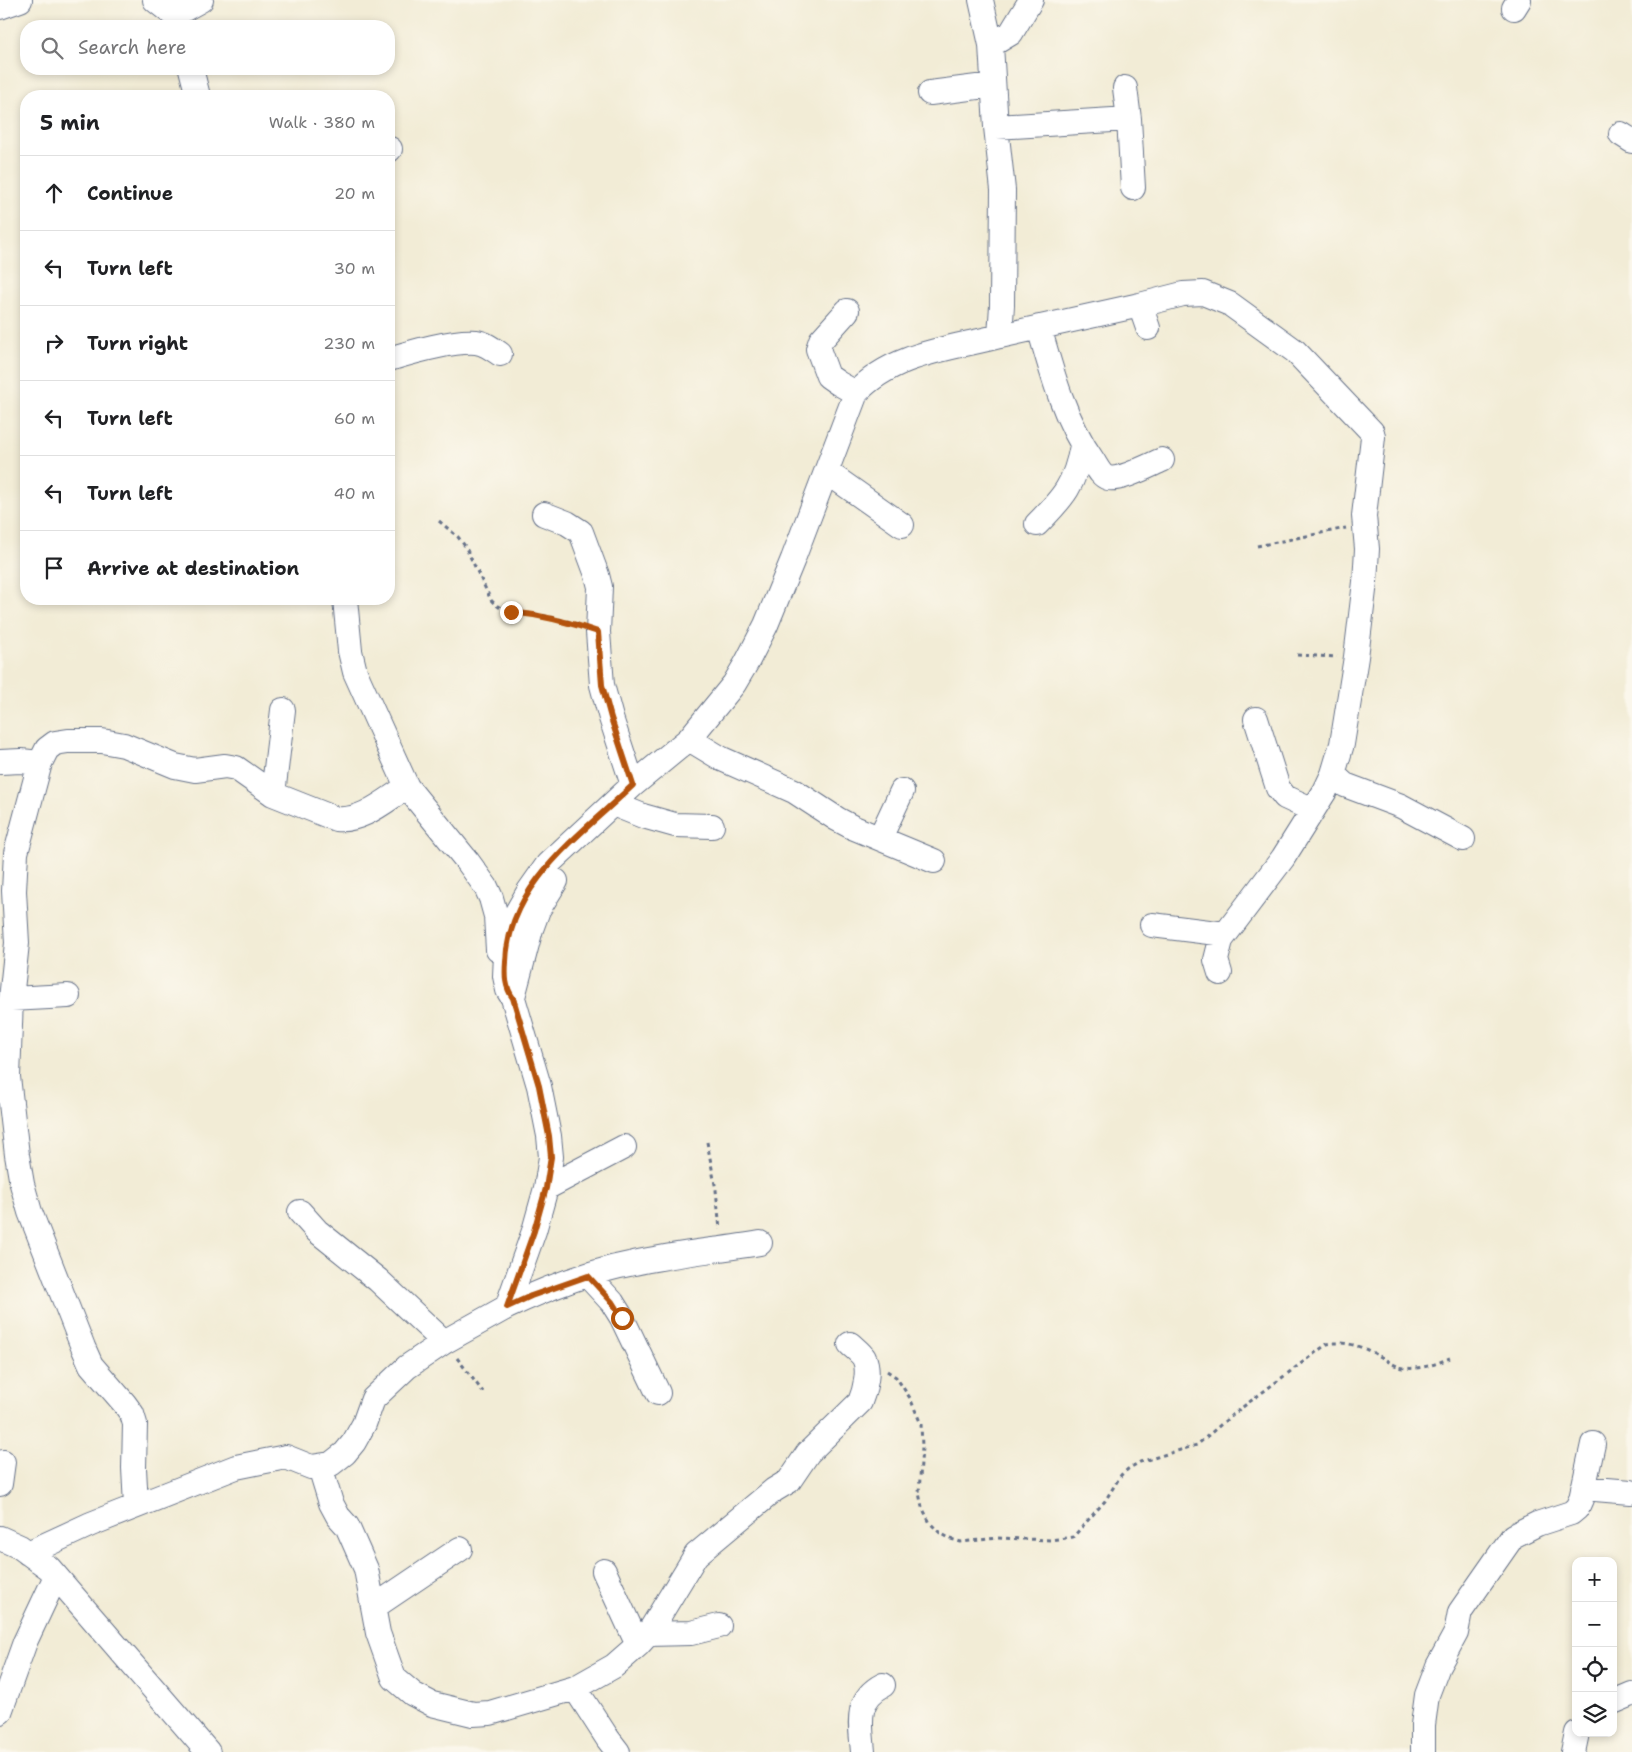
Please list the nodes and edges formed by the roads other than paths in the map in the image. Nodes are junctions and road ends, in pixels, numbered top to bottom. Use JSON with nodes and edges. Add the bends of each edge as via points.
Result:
{"nodes":[{"id":1,"x":20,"y":0,"type":"edge"},
{"id":2,"x":155,"y":0,"type":"edge"},
{"id":3,"x":201,"y":0,"type":"edge"},
{"id":4,"x":981,"y":0,"type":"edge"},
{"id":5,"x":1031,"y":0,"type":"edge"},
{"id":6,"x":0,"y":7,"type":"edge"},
{"id":7,"x":175,"y":20,"type":"edge"},
{"id":8,"x":177,"y":20,"type":"edge"},
{"id":9,"x":991,"y":45,"type":"junction"},
{"id":10,"x":193,"y":75,"type":"edge"},
{"id":11,"x":994,"y":85,"type":"junction"},
{"id":12,"x":1125,"y":88,"type":"dead end"},
{"id":13,"x":196,"y":90,"type":"edge"},
{"id":14,"x":930,"y":92,"type":"dead end"},
{"id":15,"x":1129,"y":119,"type":"junction"},
{"id":16,"x":996,"y":127,"type":"junction"},
{"id":17,"x":1133,"y":188,"type":"dead end"},
{"id":18,"x":1140,"y":305,"type":"junction"},
{"id":19,"x":847,"y":311,"type":"dead end"},
{"id":20,"x":1038,"y":327,"type":"junction"},
{"id":21,"x":1148,"y":328,"type":"dead end"},
{"id":22,"x":1000,"y":336,"type":"junction"},
{"id":23,"x":500,"y":354,"type":"dead end"},
{"id":24,"x":395,"y":358,"type":"edge"},
{"id":25,"x":856,"y":393,"type":"junction"},
{"id":26,"x":1082,"y":446,"type":"junction"},
{"id":27,"x":1162,"y":460,"type":"dead end"},
{"id":28,"x":827,"y":472,"type":"junction"},
{"id":29,"x":544,"y":514,"type":"dead end"},
{"id":30,"x":1037,"y":524,"type":"dead end"},
{"id":31,"x":902,"y":525,"type":"dead end"},
{"id":32,"x":346,"y":605,"type":"edge"},
{"id":33,"x":283,"y":710,"type":"dead end"},
{"id":34,"x":1256,"y":719,"type":"dead end"},
{"id":35,"x":689,"y":739,"type":"junction"},
{"id":36,"x":0,"y":762,"type":"edge"},
{"id":37,"x":40,"y":763,"type":"junction"},
{"id":38,"x":1333,"y":774,"type":"junction"},
{"id":39,"x":633,"y":785,"type":"junction"},
{"id":40,"x":407,"y":787,"type":"junction"},
{"id":41,"x":902,"y":791,"type":"dead end"},
{"id":42,"x":273,"y":794,"type":"junction"},
{"id":43,"x":613,"y":804,"type":"junction"},
{"id":44,"x":1313,"y":810,"type":"junction"},
{"id":45,"x":712,"y":826,"type":"dead end"},
{"id":46,"x":880,"y":838,"type":"junction"},
{"id":47,"x":1463,"y":838,"type":"dead end"},
{"id":48,"x":934,"y":861,"type":"dead end"},
{"id":49,"x":556,"y":881,"type":"dead end"},
{"id":50,"x":1152,"y":925,"type":"dead end"},
{"id":51,"x":1225,"y":934,"type":"junction"},
{"id":52,"x":1220,"y":972,"type":"dead end"},
{"id":53,"x":510,"y":994,"type":"junction"},
{"id":54,"x":68,"y":996,"type":"dead end"},
{"id":55,"x":11,"y":999,"type":"junction"},
{"id":56,"x":624,"y":1147,"type":"dead end"},
{"id":57,"x":8,"y":1155,"type":"edge"},
{"id":58,"x":546,"y":1188,"type":"junction"},
{"id":59,"x":300,"y":1212,"type":"dead end"},
{"id":60,"x":760,"y":1243,"type":"dead end"},
{"id":61,"x":588,"y":1276,"type":"junction"},
{"id":62,"x":507,"y":1307,"type":"junction"},
{"id":63,"x":444,"y":1342,"type":"junction"},
{"id":64,"x":850,"y":1344,"type":"dead end"},
{"id":65,"x":658,"y":1393,"type":"dead end"},
{"id":66,"x":1593,"y":1444,"type":"dead end"},
{"id":67,"x":311,"y":1467,"type":"junction"},
{"id":68,"x":1583,"y":1488,"type":"junction"},
{"id":69,"x":1631,"y":1492,"type":"edge"},
{"id":70,"x":136,"y":1506,"type":"junction"},
{"id":71,"x":0,"y":1538,"type":"edge"},
{"id":72,"x":460,"y":1549,"type":"dead end"},
{"id":73,"x":28,"y":1553,"type":"junction"},
{"id":74,"x":604,"y":1571,"type":"dead end"},
{"id":75,"x":56,"y":1576,"type":"junction"},
{"id":76,"x":374,"y":1607,"type":"junction"},
{"id":77,"x":719,"y":1626,"type":"dead end"},
{"id":78,"x":643,"y":1639,"type":"junction"},
{"id":79,"x":883,"y":1685,"type":"dead end"},
{"id":80,"x":575,"y":1688,"type":"junction"},
{"id":81,"x":1632,"y":1694,"type":"edge"},
{"id":82,"x":1617,"y":1700,"type":"edge"},
{"id":83,"x":0,"y":1712,"type":"edge"},
{"id":84,"x":1576,"y":1737,"type":"edge"},
{"id":85,"x":208,"y":1752,"type":"edge"},
{"id":86,"x":618,"y":1752,"type":"edge"},
{"id":87,"x":863,"y":1752,"type":"edge"},
{"id":88,"x":1423,"y":1752,"type":"edge"},
{"id":89,"x":1573,"y":1752,"type":"edge"}],
"edges":[{"from":1,"to":6,"type":"street"},
{"from":2,"to":7,"type":"street"},
{"from":3,"to":8,"type":"street"},
{"from":4,"to":9,"type":"street"},
{"from":5,"to":9,"type":"street","via":[[1011,33]]},
{"from":9,"to":11,"type":"street"},
{"from":10,"to":13,"type":"street"},
{"from":11,"to":14,"type":"street"},
{"from":11,"to":16,"type":"street"},
{"from":12,"to":15,"type":"street"},
{"from":15,"to":16,"type":"street"},
{"from":15,"to":17,"type":"street"},
{"from":16,"to":22,"type":"street","via":[[1002,190]]},
{"from":18,"to":20,"type":"street"},
{"from":18,"to":21,"type":"street"},
{"from":18,"to":38,"type":"street","via":[[1183,294],[1203,293],[1216,297],[1296,351],[1372,432],[1364,525],[1367,549],[1365,582],[1342,744]]},
{"from":19,"to":25,"type":"street","via":[[821,340],[818,349],[828,376]]},
{"from":20,"to":22,"type":"street"},
{"from":20,"to":26,"type":"street","via":[[1053,378]]},
{"from":22,"to":25,"type":"street","via":[[897,363],[866,382]]},
{"from":23,"to":24,"type":"street","via":[[477,342]]},
{"from":25,"to":28,"type":"street"},
{"from":26,"to":27,"type":"street","via":[[1107,478],[1116,479]]},
{"from":26,"to":30,"type":"street","via":[[1075,474],[1066,490]]},
{"from":28,"to":31,"type":"street"},
{"from":28,"to":35,"type":"street","via":[[766,625],[747,662],[719,704]]},
{"from":29,"to":39,"type":"street","via":[[581,532],[600,587],[598,632],[602,685]]},
{"from":32,"to":40,"type":"street","via":[[355,672]]},
{"from":33,"to":42,"type":"street"},
{"from":34,"to":44,"type":"street","via":[[1278,788],[1285,797]]},
{"from":35,"to":39,"type":"street"},
{"from":35,"to":46,"type":"street","via":[[722,759],[794,791],[844,823]]},
{"from":36,"to":37,"type":"street"},
{"from":37,"to":42,"type":"street","via":[[47,749],[55,743],[102,741],[124,745],[175,766],[196,770],[236,768]]},
{"from":37,"to":55,"type":"street","via":[[16,853],[17,943]]},
{"from":38,"to":44,"type":"street"},
{"from":38,"to":47,"type":"street","via":[[1345,785],[1401,806]]},
{"from":39,"to":43,"type":"street"},
{"from":40,"to":42,"type":"street","via":[[360,816],[345,820]]},
{"from":40,"to":53,"type":"street","via":[[468,862],[488,893],[496,916],[498,964]]},
{"from":41,"to":46,"type":"street"},
{"from":43,"to":45,"type":"street","via":[[675,825]]},
{"from":43,"to":53,"type":"street","via":[[548,864],[525,898],[511,925],[506,954],[505,976]]},
{"from":44,"to":51,"type":"street","via":[[1283,858]]},
{"from":46,"to":48,"type":"street"},
{"from":49,"to":53,"type":"street","via":[[538,910]]},
{"from":50,"to":51,"type":"street"},
{"from":51,"to":52,"type":"street","via":[[1217,951]]},
{"from":53,"to":58,"type":"street","via":[[539,1086],[549,1136],[551,1157]]},
{"from":54,"to":55,"type":"street"},
{"from":55,"to":57,"type":"street"},
{"from":56,"to":58,"type":"street"},
{"from":57,"to":70,"type":"street","via":[[91,1365],[132,1414],[135,1424]]},
{"from":58,"to":62,"type":"street"},
{"from":59,"to":63,"type":"street","via":[[317,1231],[378,1280]]},
{"from":60,"to":61,"type":"street","via":[[632,1263]]},
{"from":61,"to":62,"type":"street"},
{"from":61,"to":65,"type":"street","via":[[622,1318]]},
{"from":62,"to":63,"type":"street"},
{"from":63,"to":67,"type":"street","via":[[407,1367],[373,1399],[364,1424],[345,1453],[331,1464]]},
{"from":64,"to":78,"type":"street","via":[[863,1357],[867,1368],[860,1402],[808,1453],[789,1481],[696,1555]]},
{"from":66,"to":68,"type":"street"},
{"from":67,"to":70,"type":"street","via":[[286,1457],[258,1462],[236,1467]]},
{"from":67,"to":76,"type":"street","via":[[320,1468],[331,1503],[353,1538],[366,1569]]},
{"from":68,"to":69,"type":"street"},
{"from":68,"to":88,"type":"street","via":[[1577,1508],[1571,1513],[1513,1536],[1460,1612],[1456,1633],[1427,1695]]},
{"from":70,"to":73,"type":"street"},
{"from":71,"to":73,"type":"street"},
{"from":72,"to":76,"type":"street"},
{"from":73,"to":75,"type":"street"},
{"from":74,"to":78,"type":"street"},
{"from":75,"to":83,"type":"street","via":[[25,1642]]},
{"from":75,"to":85,"type":"street"},
{"from":76,"to":80,"type":"street","via":[[378,1633],[394,1678],[432,1704],[473,1714]]},
{"from":77,"to":78,"type":"street"},
{"from":78,"to":80,"type":"street","via":[[614,1666]]},
{"from":79,"to":87,"type":"street","via":[[874,1690],[862,1705]]},
{"from":80,"to":86,"type":"street"},
{"from":81,"to":82,"type":"street"},
{"from":84,"to":89,"type":"street"}]}
